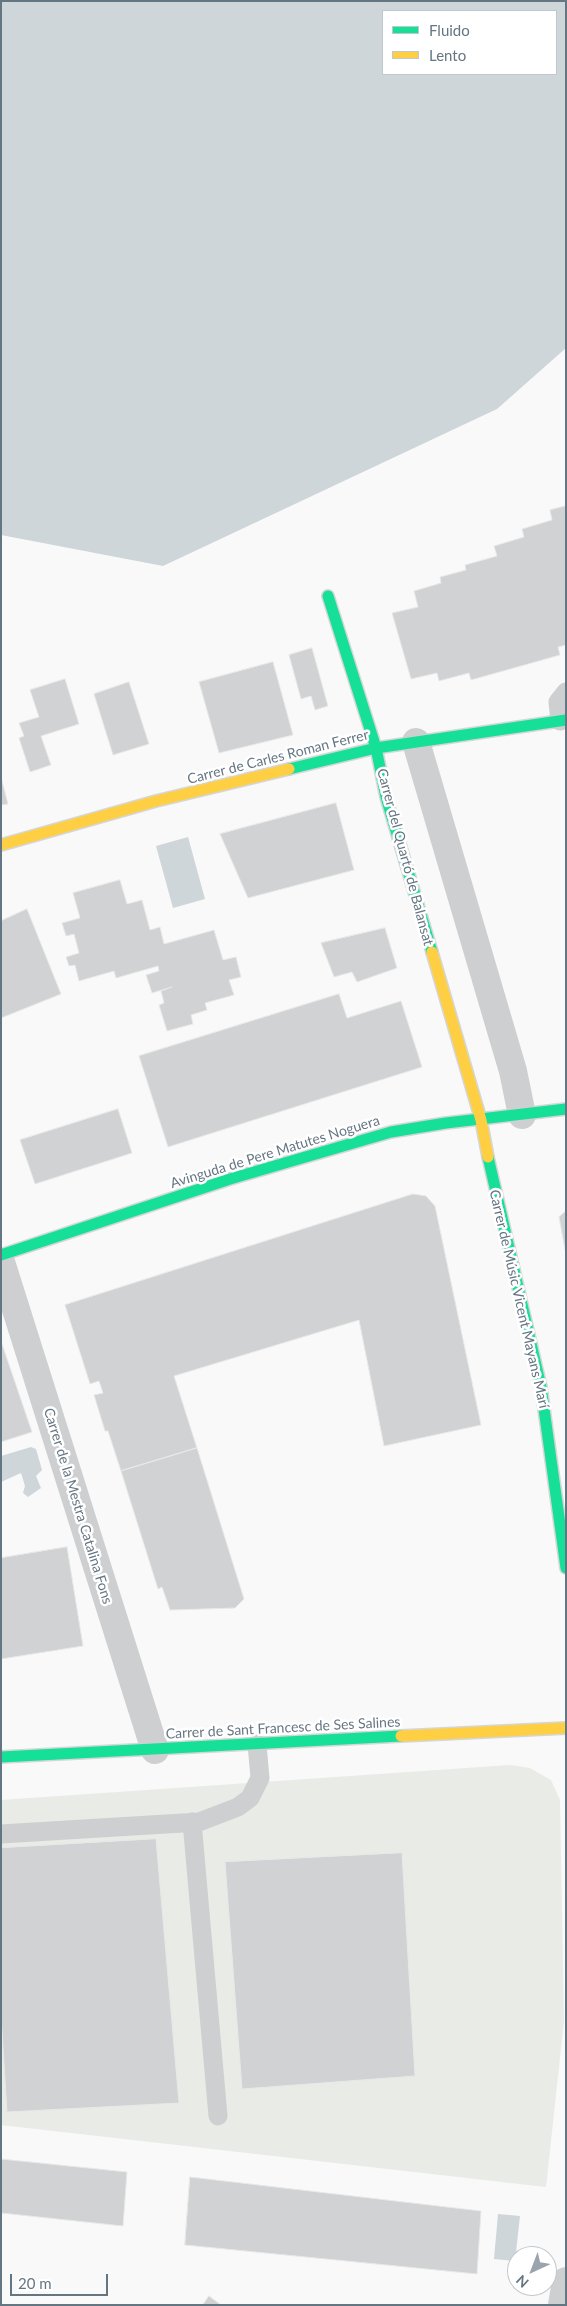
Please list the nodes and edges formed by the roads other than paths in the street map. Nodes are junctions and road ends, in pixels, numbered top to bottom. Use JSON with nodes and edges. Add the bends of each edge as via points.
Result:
{"nodes":[{"id":1,"x":328,"y":596,"type":"dead end"},
{"id":2,"x":566,"y":692,"type":"edge"},
{"id":3,"x":563,"y":721,"type":"edge"},
{"id":4,"x":416,"y":742,"type":"junction"},
{"id":5,"x":376,"y":748,"type":"junction"},
{"id":6,"x":1,"y":845,"type":"edge"},
{"id":7,"x":566,"y":1109,"type":"edge"},
{"id":8,"x":522,"y":1115,"type":"junction"},
{"id":9,"x":481,"y":1120,"type":"junction"},
{"id":10,"x":1,"y":1255,"type":"edge"},
{"id":11,"x":1,"y":1262,"type":"edge"},
{"id":12,"x":566,"y":1568,"type":"edge"},
{"id":13,"x":566,"y":1728,"type":"edge"},
{"id":14,"x":257,"y":1744,"type":"junction"},
{"id":15,"x":155,"y":1750,"type":"junction"},
{"id":16,"x":1,"y":1757,"type":"edge"},
{"id":17,"x":192,"y":1822,"type":"junction"},
{"id":18,"x":1,"y":1834,"type":"edge"},
{"id":19,"x":218,"y":2116,"type":"dead end"},
{"id":20,"x":566,"y":2281,"type":"edge"},
{"id":21,"x":562,"y":2305,"type":"edge"}],
"edges":[{"from":1,"to":5,"type":"street","name":"Carrer del Quartó de Balansat"},
{"from":2,"to":3,"type":"lane","via":[[558,702]]},
{"from":3,"to":4,"type":"street","name":"Carrer de Carles Roman Ferrer"},
{"from":4,"to":5,"type":"street","name":"Carrer de Carles Roman Ferrer"},
{"from":4,"to":8,"type":"street","via":[[513,1071]]},
{"from":5,"to":6,"type":"street","name":"Carrer de Carles Roman Ferrer","via":[[156,801]]},
{"from":5,"to":9,"type":"street","name":"Carrer del Quartó de Balansat","via":[[389,807]]},
{"from":7,"to":8,"type":"street","name":"Avinguda de Pere Matutes Noguera"},
{"from":8,"to":9,"type":"street","name":"Avinguda de Pere Matutes Noguera"},
{"from":9,"to":10,"type":"street","name":"Avinguda de Pere Matutes Noguera","via":[[391,1132],[321,1151]]},
{"from":9,"to":12,"type":"street","name":"Carrer de Músic Vicent Mayans Marí","via":[[541,1387]]},
{"from":11,"to":15,"type":"street","name":"Carrer de la Mestra Catalina Fons"},
{"from":13,"to":14,"type":"street","name":"Carrer de Sant Francesc de Ses Salines"},
{"from":14,"to":15,"type":"street","name":"Carrer de Sant Francesc de Ses Salines"},
{"from":14,"to":17,"type":"lane","via":[[260,1778],[250,1798],[238,1807]]},
{"from":15,"to":16,"type":"street","name":"Carrer de Sant Francesc de Ses Salines"},
{"from":17,"to":18,"type":"lane"},
{"from":17,"to":19,"type":"lane"},
{"from":20,"to":21,"type":"street"}]}
